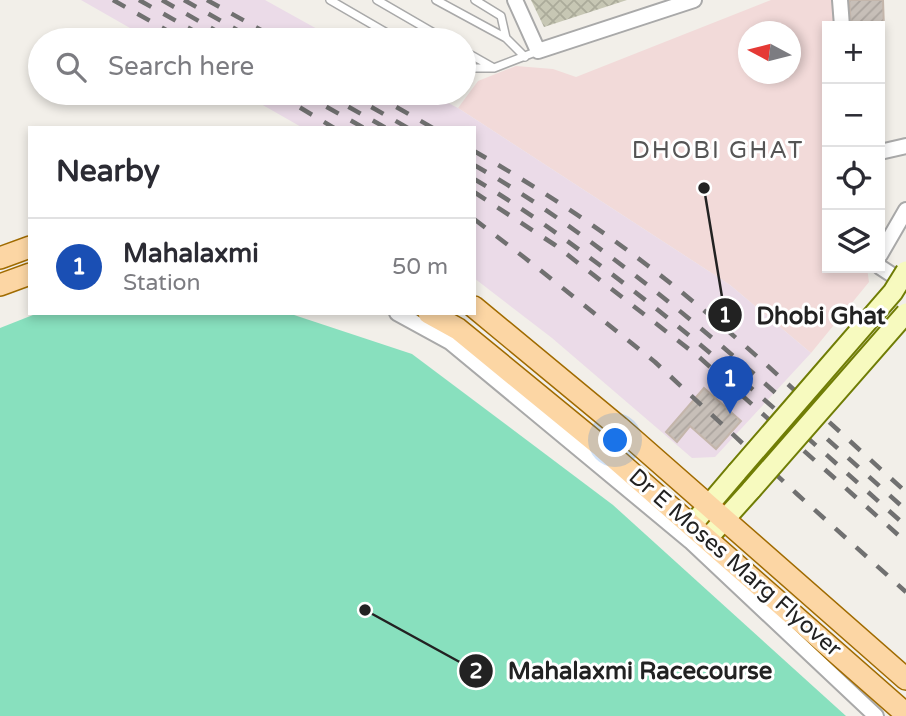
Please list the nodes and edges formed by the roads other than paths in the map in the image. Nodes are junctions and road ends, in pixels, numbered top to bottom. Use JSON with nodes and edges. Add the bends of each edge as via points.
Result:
{"nodes":[{"id":1,"x":330,"y":0,"type":"edge"},
{"id":2,"x":377,"y":0,"type":"edge"},
{"id":3,"x":436,"y":0,"type":"edge"},
{"id":4,"x":475,"y":0,"type":"edge"},
{"id":5,"x":515,"y":0,"type":"edge"},
{"id":6,"x":694,"y":0,"type":"edge"},
{"id":7,"x":841,"y":0,"type":"edge"},
{"id":8,"x":842,"y":21,"type":"edge"},
{"id":9,"x":378,"y":28,"type":"edge"},
{"id":10,"x":425,"y":28,"type":"edge"},
{"id":11,"x":506,"y":38,"type":"junction"},
{"id":12,"x":532,"y":54,"type":"junction"},
{"id":13,"x":476,"y":58,"type":"edge"},
{"id":14,"x":476,"y":68,"type":"edge"},
{"id":15,"x":494,"y":68,"type":"junction"},
{"id":16,"x":906,"y":146,"type":"edge"},
{"id":17,"x":885,"y":151,"type":"edge"},
{"id":18,"x":906,"y":210,"type":"edge"},
{"id":19,"x":885,"y":246,"type":"edge"},
{"id":20,"x":28,"y":248,"type":"edge"},
{"id":21,"x":0,"y":258,"type":"edge"},
{"id":22,"x":885,"y":270,"type":"edge"},
{"id":23,"x":906,"y":271,"type":"edge"},
{"id":24,"x":28,"y":275,"type":"edge"},
{"id":25,"x":906,"y":284,"type":"edge"},
{"id":26,"x":0,"y":285,"type":"edge"},
{"id":27,"x":476,"y":309,"type":"edge"},
{"id":28,"x":906,"y":313,"type":"edge"},
{"id":29,"x":401,"y":315,"type":"edge"},
{"id":30,"x":433,"y":315,"type":"edge"},
{"id":31,"x":717,"y":513,"type":"junction"},
{"id":32,"x":699,"y":533,"type":"junction"},
{"id":33,"x":906,"y":679,"type":"edge"},
{"id":34,"x":906,"y":714,"type":"edge"},
{"id":35,"x":876,"y":716,"type":"edge"}],
"edges":[{"from":1,"to":9,"type":"lane"},
{"from":2,"to":10,"type":"lane"},
{"from":3,"to":11,"type":"lane"},
{"from":4,"to":11,"type":"lane","via":[[501,16]]},
{"from":5,"to":12,"type":"street"},
{"from":6,"to":12,"type":"street"},
{"from":7,"to":8,"type":"street"},
{"from":11,"to":12,"type":"lane"},
{"from":12,"to":15,"type":"lane"},
{"from":13,"to":15,"type":"lane"},
{"from":14,"to":15,"type":"lane"},
{"from":16,"to":17,"type":"street"},
{"from":18,"to":19,"type":"street"},
{"from":20,"to":21,"type":"main road"},
{"from":22,"to":25,"type":"street"},
{"from":23,"to":31,"type":"main road","bridge":true},
{"from":24,"to":26,"type":"main road"},
{"from":27,"to":31,"type":"main road","name":"Dr E Moses Marg Flyover"},
{"from":28,"to":31,"type":"main road","bridge":true},
{"from":29,"to":35,"type":"street","via":[[450,342],[690,541]]},
{"from":30,"to":32,"type":"main road","name":"Dr E Moses Marg Flyover","via":[[458,329]]},
{"from":31,"to":32,"type":"main road"},
{"from":31,"to":33,"type":"main road","name":"Dr E Moses Marg Flyover"},
{"from":32,"to":34,"type":"main road","name":"Dr E Moses Marg Flyover"}]}
